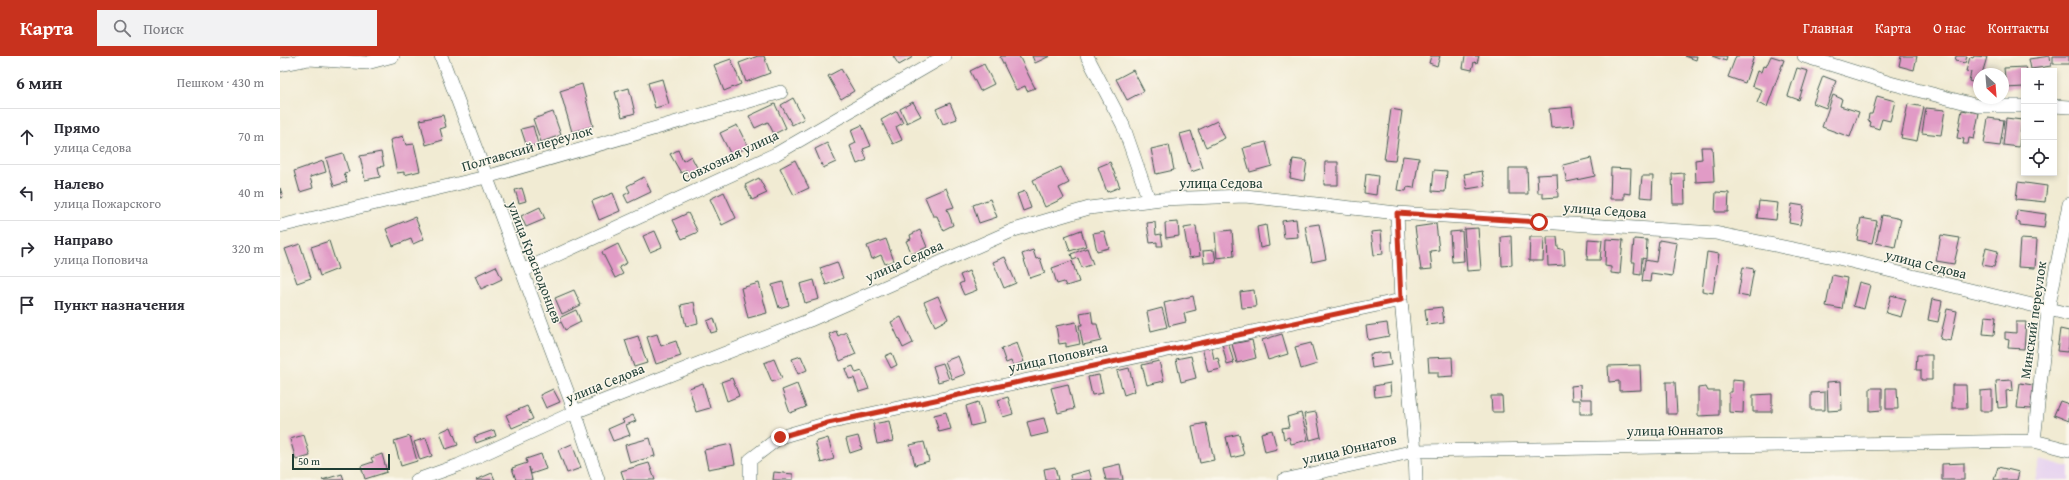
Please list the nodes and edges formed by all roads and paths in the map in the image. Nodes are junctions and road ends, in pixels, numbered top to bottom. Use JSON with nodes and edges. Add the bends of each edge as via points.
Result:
{"nodes":[{"id":1,"x":393,"y":56,"type":"edge"},
{"id":2,"x":441,"y":56,"type":"edge"},
{"id":3,"x":945,"y":56,"type":"edge"},
{"id":4,"x":1087,"y":56,"type":"edge"},
{"id":5,"x":1804,"y":56,"type":"edge"},
{"id":6,"x":307,"y":58,"type":"edge"},
{"id":7,"x":280,"y":65,"type":"edge"},
{"id":8,"x":781,"y":92,"type":"dead end"},
{"id":9,"x":2021,"y":106,"type":"edge"},
{"id":10,"x":2057,"y":106,"type":"edge"},
{"id":11,"x":2069,"y":106,"type":"edge"},
{"id":12,"x":486,"y":177,"type":"junction"},
{"id":13,"x":1149,"y":200,"type":"junction"},
{"id":14,"x":2069,"y":204,"type":"edge"},
{"id":15,"x":1397,"y":213,"type":"junction"},
{"id":16,"x":280,"y":226,"type":"edge"},
{"id":17,"x":522,"y":271,"type":"junction"},
{"id":18,"x":1401,"y":300,"type":"junction"},
{"id":19,"x":2048,"y":310,"type":"junction"},
{"id":20,"x":2069,"y":314,"type":"edge"},
{"id":21,"x":575,"y":412,"type":"junction"},
{"id":22,"x":2034,"y":441,"type":"junction"},
{"id":23,"x":2069,"y":450,"type":"edge"},
{"id":24,"x":1415,"y":451,"type":"junction"},
{"id":25,"x":417,"y":480,"type":"edge"},
{"id":26,"x":598,"y":480,"type":"edge"},
{"id":27,"x":750,"y":480,"type":"edge"},
{"id":28,"x":1284,"y":480,"type":"edge"},
{"id":29,"x":1416,"y":480,"type":"edge"}],
"edges":[{"from":1,"to":6,"type":"street","via":[[367,63]]},
{"from":2,"to":12,"type":"street","name":"улица Краснодонцев"},
{"from":3,"to":17,"type":"street","name":"Совхозная улица","via":[[776,154]]},
{"from":4,"to":13,"type":"street","via":[[1123,125]]},
{"from":5,"to":9,"type":"street","via":[[1890,83],[1978,106]]},
{"from":6,"to":7,"type":"street"},
{"from":8,"to":12,"type":"street","name":"Полтавский переулок"},
{"from":10,"to":11,"type":"street"},
{"from":12,"to":16,"type":"street","name":"Полтавский переулок"},
{"from":12,"to":17,"type":"street","name":"улица Краснодонцев"},
{"from":13,"to":15,"type":"street","name":"улица Седова","via":[[1245,196]]},
{"from":13,"to":21,"type":"street","name":"улица Седова","via":[[1089,208],[1014,230],[810,320]]},
{"from":14,"to":19,"type":"street","name":"Минский переулок"},
{"from":15,"to":18,"type":"street"},
{"from":15,"to":19,"type":"street","name":"улица Седова","via":[[1715,233],[1838,258]]},
{"from":17,"to":21,"type":"street","name":"улица Краснодонцев"},
{"from":18,"to":24,"type":"street"},
{"from":18,"to":27,"type":"street","name":"улица Поповича","via":[[828,423],[780,437],[750,460]]},
{"from":19,"to":20,"type":"street","name":"улица Седова"},
{"from":19,"to":22,"type":"street","name":"Минский переулок"},
{"from":21,"to":25,"type":"street","name":"улица Седова","via":[[459,465]]},
{"from":21,"to":26,"type":"street","name":"улица Краснодонцев"},
{"from":22,"to":23,"type":"street","name":"улица Юннатов"},
{"from":22,"to":24,"type":"street","name":"улица Юннатов"},
{"from":24,"to":28,"type":"street","name":"улица Юннатов"},
{"from":24,"to":29,"type":"street"}]}
